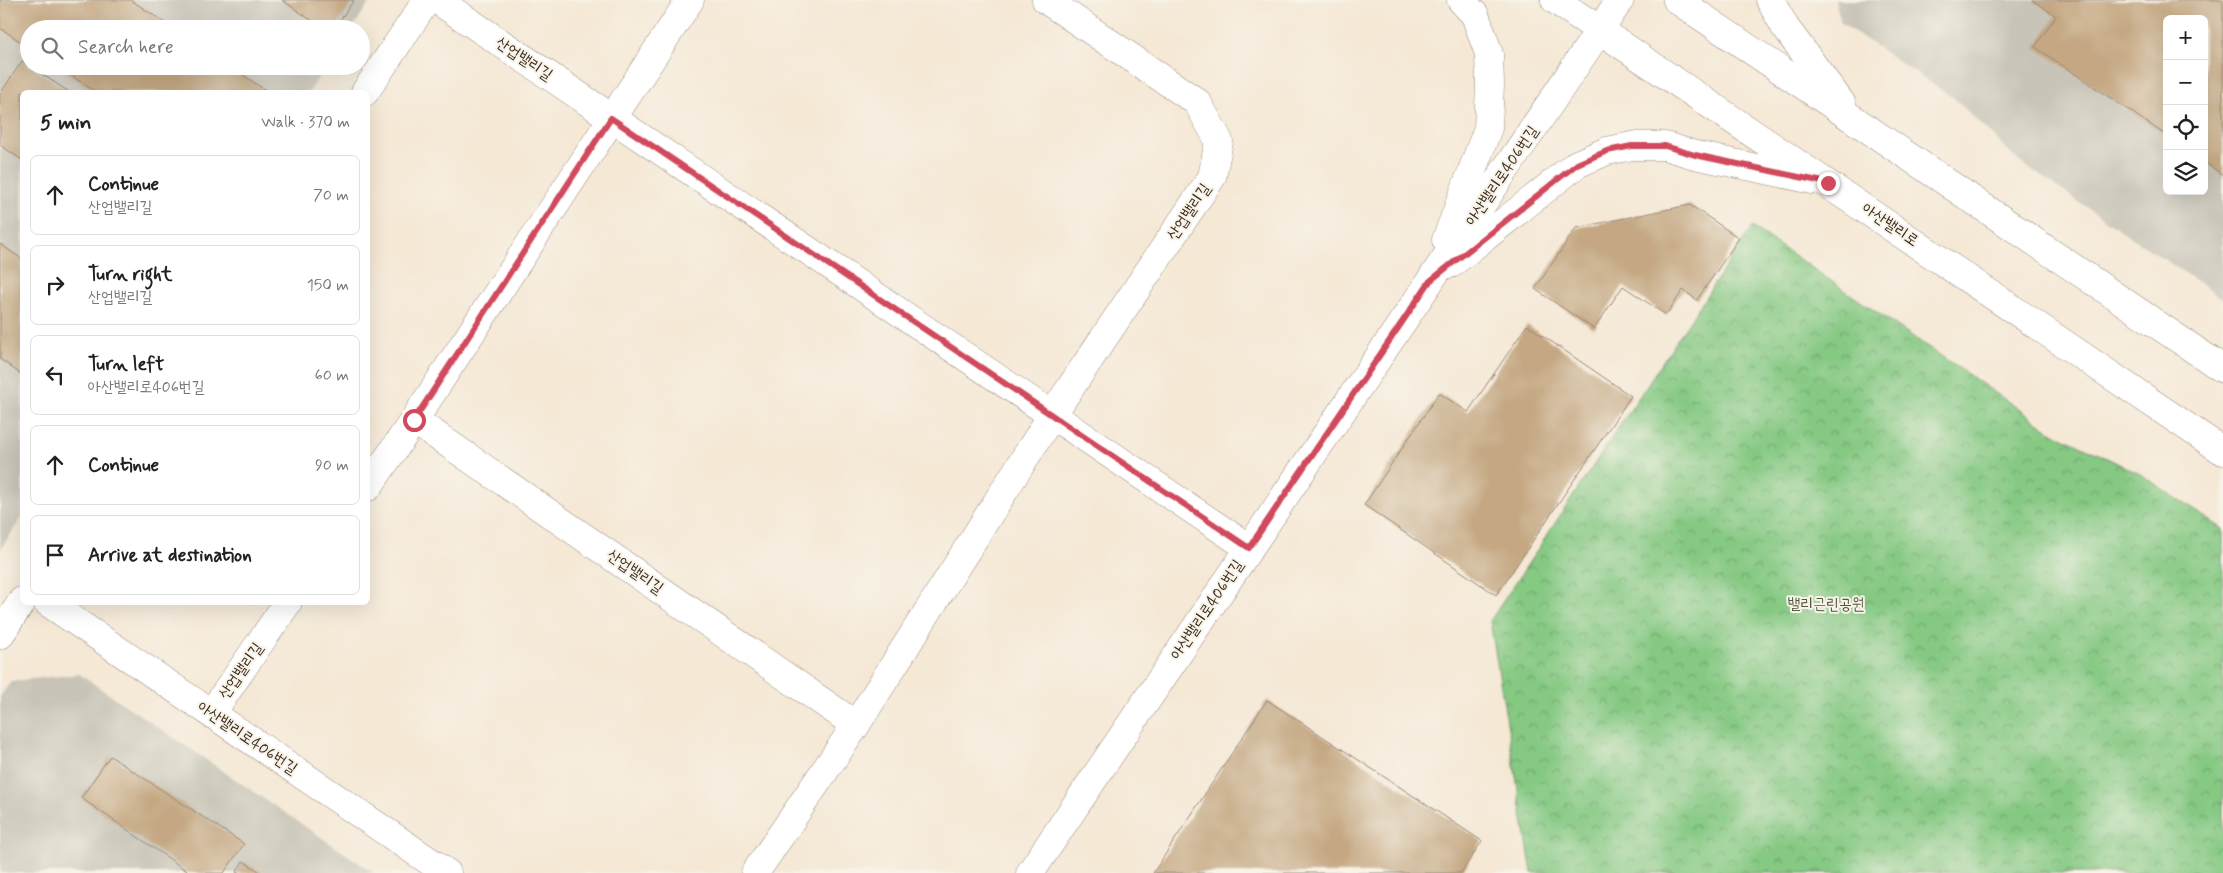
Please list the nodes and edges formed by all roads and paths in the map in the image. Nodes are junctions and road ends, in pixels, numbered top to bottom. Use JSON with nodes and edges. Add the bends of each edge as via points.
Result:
{"nodes":[{"id":1,"x":427,"y":0,"type":"edge"},
{"id":2,"x":437,"y":0,"type":"edge"},
{"id":3,"x":690,"y":0,"type":"edge"},
{"id":4,"x":1046,"y":0,"type":"edge"},
{"id":5,"x":1461,"y":0,"type":"edge"},
{"id":6,"x":1555,"y":0,"type":"edge"},
{"id":7,"x":1620,"y":0,"type":"edge"},
{"id":8,"x":1677,"y":0,"type":"edge"},
{"id":9,"x":1770,"y":0,"type":"edge"},
{"id":10,"x":1600,"y":31,"type":"junction"},
{"id":11,"x":366,"y":90,"type":"edge"},
{"id":12,"x":611,"y":118,"type":"junction"},
{"id":13,"x":1853,"y":120,"type":"junction"},
{"id":14,"x":1828,"y":183,"type":"junction"},
{"id":15,"x":1430,"y":281,"type":"junction"},
{"id":16,"x":2223,"y":369,"type":"edge"},
{"id":17,"x":1052,"y":415,"type":"junction"},
{"id":18,"x":414,"y":420,"type":"junction"},
{"id":19,"x":2223,"y":451,"type":"edge"},
{"id":20,"x":370,"y":484,"type":"edge"},
{"id":21,"x":1249,"y":548,"type":"junction"},
{"id":22,"x":20,"y":604,"type":"edge"},
{"id":23,"x":51,"y":605,"type":"edge"},
{"id":24,"x":286,"y":605,"type":"edge"},
{"id":25,"x":0,"y":635,"type":"edge"},
{"id":26,"x":211,"y":714,"type":"junction"},
{"id":27,"x":856,"y":725,"type":"junction"},
{"id":28,"x":447,"y":873,"type":"edge"},
{"id":29,"x":755,"y":873,"type":"edge"},
{"id":30,"x":1030,"y":873,"type":"edge"}],
"edges":[{"from":1,"to":11,"type":"street"},
{"from":2,"to":12,"type":"street","name":"산업밸리길"},
{"from":3,"to":12,"type":"street"},
{"from":4,"to":17,"type":"street","name":"산업밸리길","via":[[1197,102],[1219,141],[1212,177]]},
{"from":5,"to":15,"type":"street","via":[[1475,15],[1489,54],[1488,128]]},
{"from":6,"to":10,"type":"street","name":"아산밸리로"},
{"from":7,"to":10,"type":"street","name":"아산밸리로406번길"},
{"from":8,"to":13,"type":"street"},
{"from":9,"to":13,"type":"street"},
{"from":10,"to":14,"type":"street","name":"아산밸리로"},
{"from":10,"to":15,"type":"street","name":"아산밸리로406번길"},
{"from":12,"to":17,"type":"street","name":"산업밸리길"},
{"from":12,"to":18,"type":"street"},
{"from":13,"to":16,"type":"street"},
{"from":14,"to":15,"type":"street","via":[[1665,146],[1632,146],[1607,151],[1577,164]]},
{"from":14,"to":19,"type":"street","name":"아산밸리로"},
{"from":15,"to":21,"type":"street","name":"아산밸리로406번길"},
{"from":17,"to":21,"type":"street","name":"산업밸리길"},
{"from":17,"to":27,"type":"street","name":"산업밸리길"},
{"from":18,"to":20,"type":"street"},
{"from":18,"to":27,"type":"street","name":"산업밸리길"},
{"from":21,"to":30,"type":"street","name":"아산밸리로406번길"},
{"from":22,"to":25,"type":"street"},
{"from":23,"to":26,"type":"street","name":"아산밸리로406번길"},
{"from":24,"to":26,"type":"street","name":"산업밸리길"},
{"from":26,"to":28,"type":"street","name":"아산밸리로406번길"},
{"from":27,"to":29,"type":"street","name":"산업밸리길"}]}
